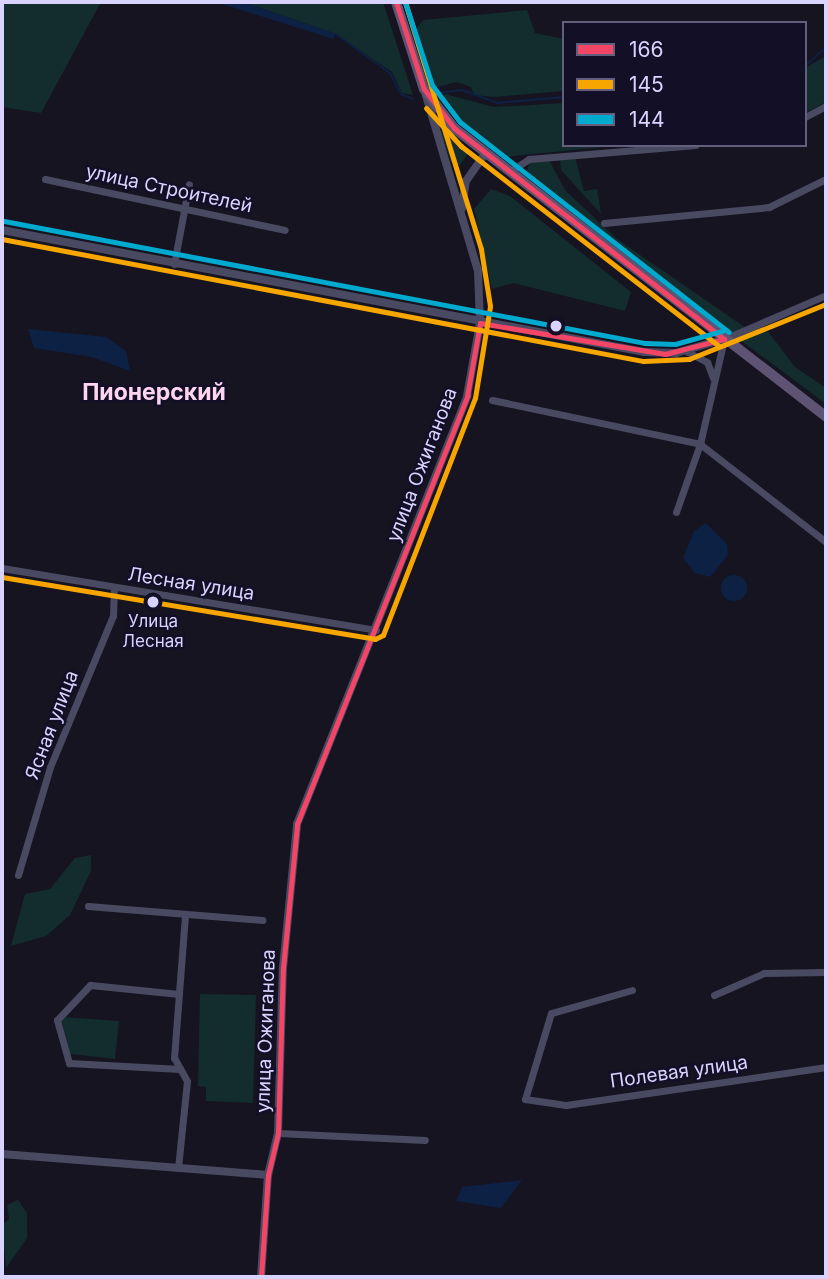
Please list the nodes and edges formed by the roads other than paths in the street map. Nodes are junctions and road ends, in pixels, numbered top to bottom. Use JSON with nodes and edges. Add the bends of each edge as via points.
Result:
{"nodes":[{"id":1,"x":396,"y":2,"type":"edge"},
{"id":2,"x":424,"y":89,"type":"junction"},
{"id":3,"x":826,"y":106,"type":"edge"},
{"id":4,"x":807,"y":116,"type":"edge"},
{"id":5,"x":671,"y":147,"type":"edge"},
{"id":6,"x":485,"y":154,"type":"junction"},
{"id":7,"x":508,"y":172,"type":"junction"},
{"id":8,"x":45,"y":179,"type":"dead end"},
{"id":9,"x":826,"y":179,"type":"edge"},
{"id":10,"x":189,"y":184,"type":"dead end"},
{"id":11,"x":185,"y":209,"type":"junction"},
{"id":12,"x":461,"y":215,"type":"junction"},
{"id":13,"x":604,"y":223,"type":"dead end"},
{"id":14,"x":2,"y":230,"type":"edge"},
{"id":15,"x":285,"y":230,"type":"dead end"},
{"id":16,"x":174,"y":264,"type":"junction"},
{"id":17,"x":826,"y":295,"type":"edge"},
{"id":18,"x":480,"y":323,"type":"junction"},
{"id":19,"x":724,"y":339,"type":"junction"},
{"id":20,"x":686,"y":351,"type":"junction"},
{"id":21,"x":713,"y":379,"type":"junction"},
{"id":22,"x":492,"y":400,"type":"dead end"},
{"id":23,"x":826,"y":418,"type":"edge"},
{"id":24,"x":700,"y":444,"type":"junction"},
{"id":25,"x":676,"y":512,"type":"dead end"},
{"id":26,"x":826,"y":542,"type":"edge"},
{"id":27,"x":2,"y":568,"type":"edge"},
{"id":28,"x":114,"y":587,"type":"junction"},
{"id":29,"x":376,"y":630,"type":"junction"},
{"id":30,"x":19,"y":875,"type":"dead end"},
{"id":31,"x":88,"y":906,"type":"dead end"},
{"id":32,"x":185,"y":915,"type":"junction"},
{"id":33,"x":262,"y":920,"type":"dead end"},
{"id":34,"x":825,"y":972,"type":"edge"},
{"id":35,"x":632,"y":990,"type":"dead end"},
{"id":36,"x":179,"y":994,"type":"junction"},
{"id":37,"x":714,"y":995,"type":"dead end"},
{"id":38,"x":826,"y":1067,"type":"edge"},
{"id":39,"x":180,"y":1069,"type":"junction"},
{"id":40,"x":278,"y":1133,"type":"junction"},
{"id":41,"x":425,"y":1140,"type":"dead end"},
{"id":42,"x":2,"y":1154,"type":"edge"},
{"id":43,"x":178,"y":1168,"type":"junction"},
{"id":44,"x":268,"y":1175,"type":"junction"},
{"id":45,"x":261,"y":1277,"type":"edge"}],
"edges":[{"from":1,"to":2,"type":"main road"},
{"from":2,"to":6,"type":"main road"},
{"from":2,"to":12,"type":"street","name":"улица Ожиганова"},
{"from":3,"to":4,"type":"street"},
{"from":5,"to":7,"type":"street","via":[[529,159]]},
{"from":6,"to":7,"type":"main road"},
{"from":6,"to":12,"type":"street","via":[[466,181]]},
{"from":7,"to":19,"type":"main road"},
{"from":8,"to":11,"type":"street","name":"улица Строителей"},
{"from":9,"to":13,"type":"street","via":[[783,204]]},
{"from":10,"to":11,"type":"street"},
{"from":11,"to":15,"type":"street","name":"улица Строителей"},
{"from":11,"to":16,"type":"street"},
{"from":12,"to":18,"type":"street","name":"улица Ожиганова","via":[[478,271]]},
{"from":14,"to":16,"type":"street"},
{"from":16,"to":18,"type":"street"},
{"from":17,"to":19,"type":"street"},
{"from":18,"to":20,"type":"street","via":[[644,352]]},
{"from":18,"to":29,"type":"street","name":"улица Ожиганова","via":[[467,396]]},
{"from":19,"to":20,"type":"street"},
{"from":19,"to":21,"type":"street"},
{"from":19,"to":23,"type":"main road"},
{"from":20,"to":21,"type":"street","via":[[707,362]]},
{"from":21,"to":24,"type":"street"},
{"from":22,"to":24,"type":"street"},
{"from":24,"to":25,"type":"street"},
{"from":24,"to":26,"type":"street"},
{"from":27,"to":28,"type":"street","name":"Лесная улица"},
{"from":28,"to":29,"type":"street","name":"Лесная улица"},
{"from":28,"to":30,"type":"street","name":"Ясная улица","via":[[113,616],[50,767]]},
{"from":29,"to":40,"type":"street","name":"улица Ожиганова","via":[[297,824],[282,968]]},
{"from":31,"to":32,"type":"street"},
{"from":32,"to":33,"type":"street"},
{"from":32,"to":36,"type":"street"},
{"from":34,"to":37,"type":"street","via":[[764,973]]},
{"from":35,"to":38,"type":"street","name":"Полевая улица","via":[[551,1013],[523,1095],[537,1103],[566,1105]]},
{"from":36,"to":39,"type":"street","via":[[174,1058]]},
{"from":36,"to":39,"type":"street","via":[[89,985],[57,1020],[69,1063]]},
{"from":39,"to":43,"type":"street","via":[[187,1081]]},
{"from":40,"to":41,"type":"street"},
{"from":40,"to":44,"type":"street","name":"улица Ожиганова"},
{"from":42,"to":43,"type":"street"},
{"from":43,"to":44,"type":"street"},
{"from":44,"to":45,"type":"street","name":"улица Ожиганова"}]}
